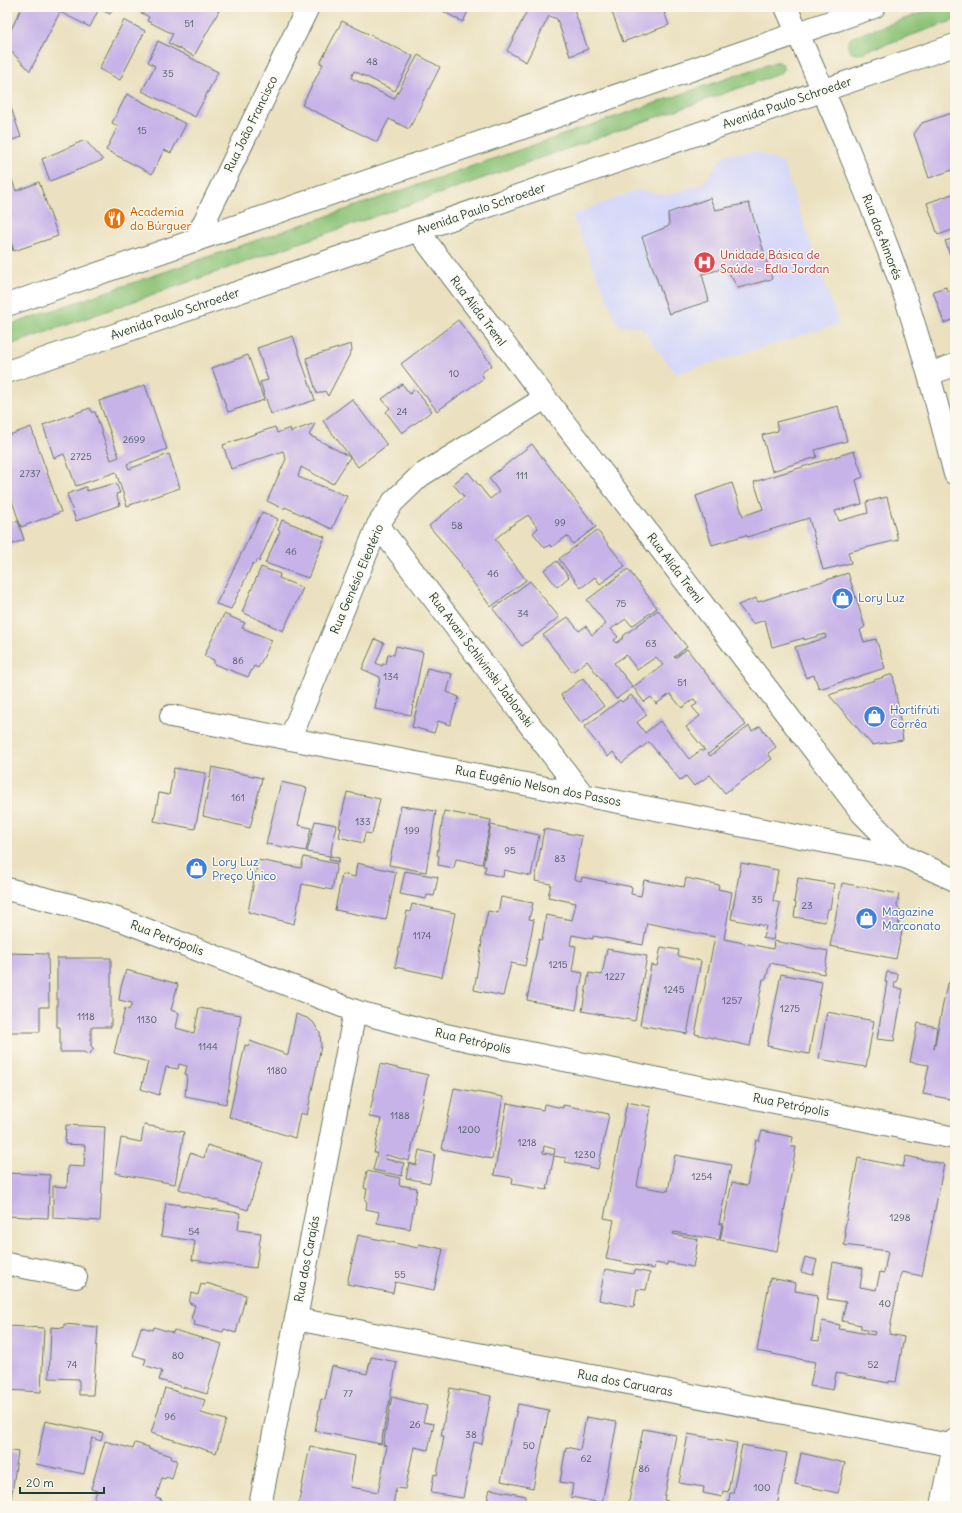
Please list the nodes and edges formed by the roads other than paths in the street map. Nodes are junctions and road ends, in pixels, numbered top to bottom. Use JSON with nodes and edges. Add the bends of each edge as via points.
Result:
{"nodes":[{"id":1,"x":308,"y":7,"type":"edge"},
{"id":2,"x":786,"y":7,"type":"edge"},
{"id":3,"x":874,"y":7,"type":"edge"},
{"id":4,"x":798,"y":34,"type":"junction"},
{"id":5,"x":955,"y":45,"type":"edge"},
{"id":6,"x":823,"y":91,"type":"junction"},
{"id":7,"x":418,"y":231,"type":"junction"},
{"id":8,"x":195,"y":241,"type":"junction"},
{"id":9,"x":7,"y":305,"type":"edge"},
{"id":10,"x":955,"y":365,"type":"edge"},
{"id":11,"x":7,"y":372,"type":"edge"},
{"id":12,"x":929,"y":374,"type":"junction"},
{"id":13,"x":544,"y":398,"type":"junction"},
{"id":14,"x":955,"y":474,"type":"edge"},
{"id":15,"x":378,"y":525,"type":"junction"},
{"id":16,"x":171,"y":716,"type":"dead end"},
{"id":17,"x":290,"y":739,"type":"junction"},
{"id":18,"x":583,"y":795,"type":"junction"},
{"id":19,"x":905,"y":857,"type":"junction"},
{"id":20,"x":955,"y":880,"type":"edge"},
{"id":21,"x":7,"y":889,"type":"edge"},
{"id":22,"x":355,"y":1011,"type":"junction"},
{"id":23,"x":955,"y":1138,"type":"edge"},
{"id":24,"x":7,"y":1264,"type":"edge"},
{"id":25,"x":76,"y":1277,"type":"dead end"},
{"id":26,"x":296,"y":1319,"type":"junction"},
{"id":27,"x":955,"y":1444,"type":"edge"},
{"id":28,"x":260,"y":1506,"type":"edge"},
{"id":29,"x":942,"y":1506,"type":"edge"}],
"edges":[{"from":1,"to":8,"type":"street","name":"Rua João Francisco"},
{"from":2,"to":4,"type":"street","name":"Rua dos Aimorés"},
{"from":3,"to":4,"type":"street"},
{"from":4,"to":6,"type":"street","name":"Rua dos Aimorés"},
{"from":4,"to":8,"type":"street"},
{"from":5,"to":6,"type":"street","name":"Avenida Paulo Schroeder"},
{"from":6,"to":7,"type":"street","name":"Avenida Paulo Schroeder"},
{"from":6,"to":12,"type":"street","name":"Rua dos Aimorés","via":[[902,288]]},
{"from":7,"to":11,"type":"street","name":"Avenida Paulo Schroeder"},
{"from":7,"to":13,"type":"street","name":"Rua Alida Treml"},
{"from":8,"to":9,"type":"street"},
{"from":10,"to":12,"type":"street"},
{"from":12,"to":14,"type":"street","name":"Rua dos Aimorés"},
{"from":13,"to":15,"type":"street","name":"Rua Genésio Eleotério","via":[[420,476],[393,502]]},
{"from":13,"to":19,"type":"street","name":"Rua Alida Treml","via":[[862,813]]},
{"from":15,"to":17,"type":"street","name":"Rua Genésio Eleotério"},
{"from":15,"to":18,"type":"street","name":"Rua Avani Schlivinski Jablonski"},
{"from":16,"to":17,"type":"street","name":"Rua Eugênio Nelson dos Passos"},
{"from":17,"to":18,"type":"street","name":"Rua Eugênio Nelson dos Passos"},
{"from":18,"to":19,"type":"street","name":"Rua Eugênio Nelson dos Passos"},
{"from":19,"to":20,"type":"street","name":"Rua Alida Treml"},
{"from":21,"to":22,"type":"street","name":"Rua Petrópolis","via":[[124,921]]},
{"from":22,"to":23,"type":"street","name":"Rua Petrópolis","via":[[499,1047]]},
{"from":22,"to":26,"type":"street","name":"Rua dos Carajás"},
{"from":24,"to":25,"type":"street"},
{"from":26,"to":27,"type":"street","name":"Rua dos Caruaras"},
{"from":26,"to":28,"type":"street","name":"Rua dos Carajás"},
{"from":27,"to":29,"type":"street"}]}
